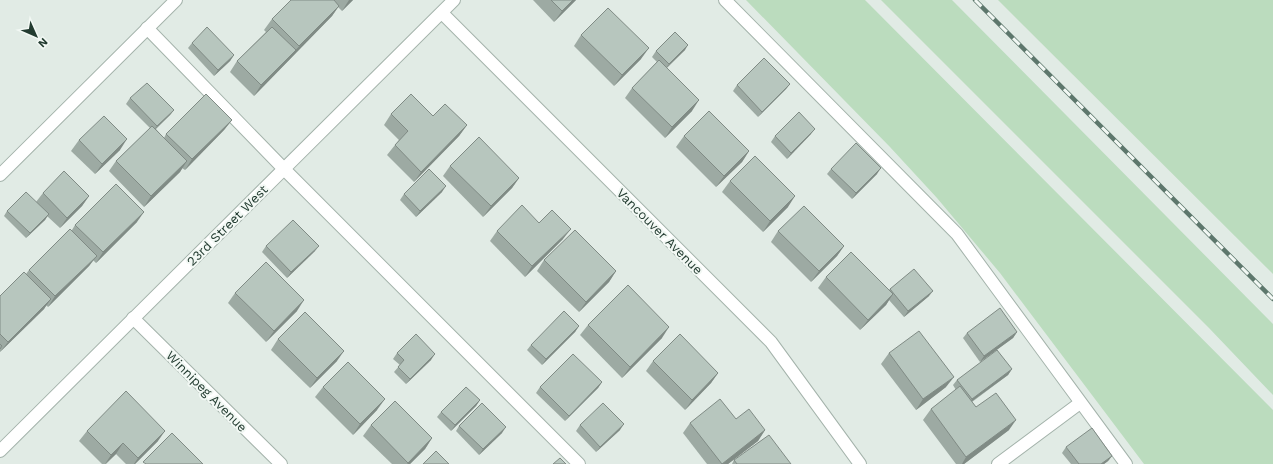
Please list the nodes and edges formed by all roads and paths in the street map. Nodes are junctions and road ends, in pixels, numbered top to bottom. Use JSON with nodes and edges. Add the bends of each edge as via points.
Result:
{"nodes":[{"id":1,"x":176,"y":0,"type":"edge"},
{"id":2,"x":454,"y":0,"type":"edge"},
{"id":3,"x":726,"y":0,"type":"edge"},
{"id":4,"x":442,"y":13,"type":"junction"},
{"id":5,"x":147,"y":28,"type":"junction"},
{"id":6,"x":283,"y":168,"type":"junction"},
{"id":7,"x":0,"y":175,"type":"edge"},
{"id":8,"x":133,"y":318,"type":"junction"},
{"id":9,"x":1080,"y":403,"type":"junction"},
{"id":10,"x":0,"y":451,"type":"edge"},
{"id":11,"x":281,"y":464,"type":"edge"},
{"id":12,"x":579,"y":464,"type":"edge"},
{"id":13,"x":860,"y":464,"type":"edge"},
{"id":14,"x":998,"y":464,"type":"edge"},
{"id":15,"x":1126,"y":464,"type":"edge"}],
"edges":[{"from":1,"to":5,"type":"street"},
{"from":2,"to":4,"type":"street","name":"23rd Street West"},
{"from":3,"to":9,"type":"street","via":[[957,234]]},
{"from":4,"to":6,"type":"street","name":"23rd Street West"},
{"from":4,"to":13,"type":"street","name":"Vancouver Avenue","via":[[771,342]]},
{"from":5,"to":6,"type":"street"},
{"from":5,"to":7,"type":"street"},
{"from":6,"to":8,"type":"street","name":"23rd Street West"},
{"from":6,"to":12,"type":"street"},
{"from":8,"to":10,"type":"street","name":"23rd Street West"},
{"from":8,"to":11,"type":"street","name":"Winnipeg Avenue"},
{"from":9,"to":14,"type":"street"},
{"from":9,"to":15,"type":"street"}]}
